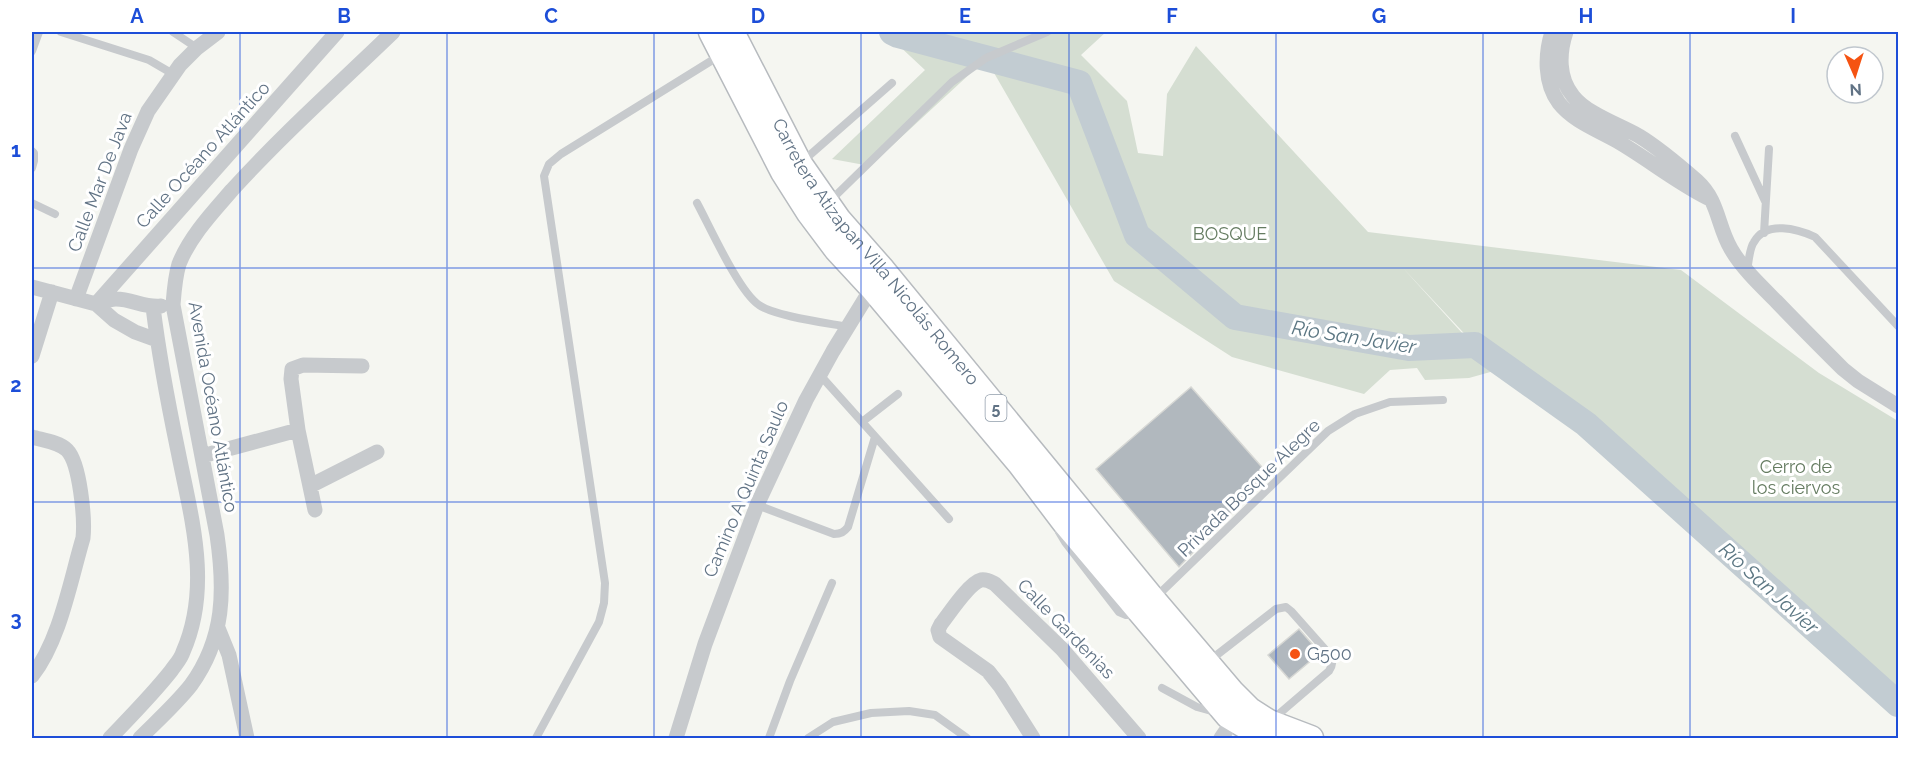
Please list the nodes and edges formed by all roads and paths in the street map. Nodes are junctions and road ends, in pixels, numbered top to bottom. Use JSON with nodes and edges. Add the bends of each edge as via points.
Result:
{"nodes":[{"id":1,"x":39,"y":32,"type":"edge"},
{"id":2,"x":60,"y":32,"type":"edge"},
{"id":3,"x":173,"y":32,"type":"edge"},
{"id":4,"x":218,"y":32,"type":"edge"},
{"id":5,"x":337,"y":32,"type":"edge"},
{"id":6,"x":393,"y":32,"type":"edge"},
{"id":7,"x":711,"y":32,"type":"edge"},
{"id":8,"x":732,"y":32,"type":"edge"},
{"id":9,"x":1047,"y":32,"type":"edge"},
{"id":10,"x":1552,"y":32,"type":"edge"},
{"id":11,"x":1566,"y":32,"type":"edge"},
{"id":12,"x":197,"y":48,"type":"junction"},
{"id":13,"x":32,"y":51,"type":"edge"},
{"id":14,"x":723,"y":54,"type":"junction"},
{"id":15,"x":173,"y":74,"type":"junction"},
{"id":16,"x":892,"y":83,"type":"dead end"},
{"id":17,"x":1735,"y":136,"type":"dead end"},
{"id":18,"x":1768,"y":149,"type":"dead end"},
{"id":19,"x":32,"y":151,"type":"edge"},
{"id":20,"x":800,"y":164,"type":"junction"},
{"id":21,"x":32,"y":168,"type":"edge"},
{"id":22,"x":1713,"y":201,"type":"junction"},
{"id":23,"x":32,"y":203,"type":"edge"},
{"id":24,"x":697,"y":203,"type":"dead end"},
{"id":25,"x":1766,"y":203,"type":"junction"},
{"id":26,"x":827,"y":204,"type":"junction"},
{"id":27,"x":55,"y":214,"type":"dead end"},
{"id":28,"x":1764,"y":232,"type":"junction"},
{"id":29,"x":845,"y":243,"type":"junction"},
{"id":30,"x":1747,"y":270,"type":"junction"},
{"id":31,"x":877,"y":279,"type":"junction"},
{"id":32,"x":32,"y":287,"type":"edge"},
{"id":33,"x":52,"y":292,"type":"junction"},
{"id":34,"x":76,"y":299,"type":"junction"},
{"id":35,"x":96,"y":304,"type":"junction"},
{"id":36,"x":173,"y":305,"type":"junction"},
{"id":37,"x":153,"y":307,"type":"junction"},
{"id":38,"x":1899,"y":326,"type":"edge"},
{"id":39,"x":848,"y":327,"type":"junction"},
{"id":40,"x":157,"y":340,"type":"junction"},
{"id":41,"x":32,"y":356,"type":"edge"},
{"id":42,"x":362,"y":366,"type":"dead end"},
{"id":43,"x":819,"y":375,"type":"junction"},
{"id":44,"x":898,"y":394,"type":"dead end"},
{"id":45,"x":1443,"y":400,"type":"dead end"},
{"id":46,"x":1899,"y":406,"type":"edge"},
{"id":47,"x":862,"y":422,"type":"junction"},
{"id":48,"x":298,"y":430,"type":"junction"},
{"id":49,"x":875,"y":436,"type":"junction"},
{"id":50,"x":32,"y":437,"type":"edge"},
{"id":51,"x":377,"y":452,"type":"dead end"},
{"id":52,"x":202,"y":456,"type":"junction"},
{"id":53,"x":310,"y":486,"type":"junction"},
{"id":54,"x":758,"y":505,"type":"junction"},
{"id":55,"x":315,"y":510,"type":"dead end"},
{"id":56,"x":949,"y":519,"type":"dead end"},
{"id":57,"x":831,"y":583,"type":"dead end"},
{"id":58,"x":1147,"y":606,"type":"junction"},
{"id":59,"x":218,"y":628,"type":"junction"},
{"id":60,"x":1206,"y":663,"type":"junction"},
{"id":61,"x":32,"y":676,"type":"edge"},
{"id":62,"x":1162,"y":688,"type":"dead end"},
{"id":63,"x":1231,"y":726,"type":"edge"},
{"id":64,"x":1267,"y":730,"type":"edge"},
{"id":65,"x":110,"y":738,"type":"edge"},
{"id":66,"x":140,"y":738,"type":"edge"},
{"id":67,"x":247,"y":738,"type":"edge"},
{"id":68,"x":536,"y":738,"type":"edge"},
{"id":69,"x":676,"y":738,"type":"edge"},
{"id":70,"x":770,"y":738,"type":"edge"},
{"id":71,"x":808,"y":738,"type":"edge"},
{"id":72,"x":967,"y":738,"type":"edge"},
{"id":73,"x":1033,"y":738,"type":"edge"},
{"id":74,"x":1139,"y":738,"type":"edge"},
{"id":75,"x":1221,"y":738,"type":"edge"},
{"id":76,"x":1311,"y":738,"type":"edge"}],
"edges":[{"from":1,"to":13,"type":"lane"},
{"from":2,"to":15,"type":"lane","via":[[149,60]]},
{"from":3,"to":12,"type":"lane"},
{"from":4,"to":12,"type":"street","name":"Calle Mar De Java"},
{"from":5,"to":35,"type":"street","name":"Calle Océano Atlántico"},
{"from":6,"to":36,"type":"street","name":"Avenida Océano Atlántico","via":[[298,122],[210,214],[179,264]]},
{"from":7,"to":14,"type":"main road","name":"Carretera Atizapan Villa Nicolás Romero","number":"5"},
{"from":8,"to":20,"type":"main road","name":"Carretera Atizapan Villa Nicolás Romero","number":"5"},
{"from":9,"to":26,"type":"lane","via":[[986,58],[952,82]]},
{"from":10,"to":22,"type":"street","via":[[1547,65],[1551,88],[1559,103],[1575,118]]},
{"from":11,"to":22,"type":"street","via":[[1561,65],[1565,83],[1574,97],[1586,108],[1642,138],[1698,182]]},
{"from":12,"to":15,"type":"street","name":"Calle Mar De Java"},
{"from":14,"to":29,"type":"main road","name":"Carretera Atizapan Villa Nicolás Romero","number":"5","via":[[783,172],[809,213]]},
{"from":14,"to":68,"type":"lane","via":[[561,154],[549,164],[544,176],[604,603],[599,622]]},
{"from":15,"to":34,"type":"street","name":"Calle Mar De Java","via":[[148,111],[131,149]]},
{"from":16,"to":20,"type":"lane"},
{"from":17,"to":25,"type":"lane"},
{"from":18,"to":25,"type":"lane"},
{"from":19,"to":21,"type":"lane"},
{"from":20,"to":26,"type":"main road","name":"Carretera Atizapan Villa Nicolás Romero","number":"5"},
{"from":22,"to":30,"type":"street","via":[[1731,250]]},
{"from":23,"to":27,"type":"lane"},
{"from":24,"to":39,"type":"lane","via":[[744,291],[759,306]]},
{"from":25,"to":28,"type":"lane"},
{"from":26,"to":29,"type":"main road","name":"Carretera Atizapan Villa Nicolás Romero","number":"5"},
{"from":28,"to":30,"type":"lane","via":[[1754,242]]},
{"from":28,"to":38,"type":"lane","via":[[1781,228],[1815,237]]},
{"from":29,"to":31,"type":"main road","name":"Carretera Atizapan Villa Nicolás Romero","number":"5"},
{"from":30,"to":46,"type":"street","via":[[1843,369]]},
{"from":31,"to":39,"type":"street","name":"Camino A Quinta Saulo"},
{"from":31,"to":58,"type":"main road","name":"Carretera Atizapan Villa Nicolás Romero","number":"5"},
{"from":31,"to":58,"type":"main road","name":"Carretera Atizapan Villa Nicolás Romero","number":"5","via":[[1064,522]]},
{"from":32,"to":33,"type":"street"},
{"from":33,"to":34,"type":"street"},
{"from":33,"to":41,"type":"street"},
{"from":34,"to":35,"type":"street"},
{"from":35,"to":37,"type":"street","via":[[114,299]]},
{"from":35,"to":40,"type":"street","via":[[114,320]]},
{"from":36,"to":37,"type":"street"},
{"from":36,"to":52,"type":"street","name":"Avenida Océano Atlántico"},
{"from":37,"to":40,"type":"street"},
{"from":39,"to":43,"type":"street","name":"Camino A Quinta Saulo"},
{"from":40,"to":65,"type":"street","via":[[196,543],[197,599],[183,654]]},
{"from":42,"to":48,"type":"street","via":[[303,365],[292,369]]},
{"from":43,"to":47,"type":"lane"},
{"from":43,"to":54,"type":"street","name":"Camino A Quinta Saulo"},
{"from":44,"to":47,"type":"lane"},
{"from":45,"to":58,"type":"lane","name":"Privada Bosque Alegre","via":[[1390,402],[1355,414],[1328,431]]},
{"from":47,"to":49,"type":"lane"},
{"from":48,"to":52,"type":"street"},
{"from":48,"to":53,"type":"street"},
{"from":49,"to":54,"type":"lane","via":[[848,526],[840,534]]},
{"from":49,"to":56,"type":"lane"},
{"from":50,"to":61,"type":"street","via":[[67,449],[74,461],[85,524],[49,651]]},
{"from":51,"to":53,"type":"street"},
{"from":52,"to":59,"type":"street","name":"Avenida Océano Atlántico","via":[[221,564]]},
{"from":53,"to":55,"type":"street"},
{"from":54,"to":69,"type":"street","name":"Camino A Quinta Saulo","via":[[705,644]]},
{"from":57,"to":70,"type":"lane"},
{"from":58,"to":60,"type":"main road","name":"Carretera Atizapan Villa Nicolás Romero","number":"5"},
{"from":58,"to":63,"type":"main road","name":"Carretera Atizapan Villa Nicolás Romero","number":"5"},
{"from":59,"to":66,"type":"street","name":"Avenida Océano Atlántico","via":[[208,657],[190,686]]},
{"from":59,"to":67,"type":"street"},
{"from":60,"to":64,"type":"main road","name":"Carretera Atizapan Villa Nicolás Romero","number":"5"},
{"from":60,"to":64,"type":"lane","via":[[1276,609],[1291,611],[1330,655],[1332,666]]},
{"from":62,"to":63,"type":"lane"},
{"from":63,"to":64,"type":"main road","name":"Carretera Atizapan Villa Nicolás Romero","number":"5"},
{"from":63,"to":75,"type":"street"},
{"from":64,"to":76,"type":"main road","name":"Carretera Atizapan Villa Nicolás Romero","number":"5"},
{"from":71,"to":72,"type":"lane","via":[[833,722],[871,713],[909,711],[935,716]]},
{"from":73,"to":74,"type":"street","name":"Calle Gardenias","via":[[988,671],[940,637],[941,624],[980,580],[995,584],[1062,649]]}]}
